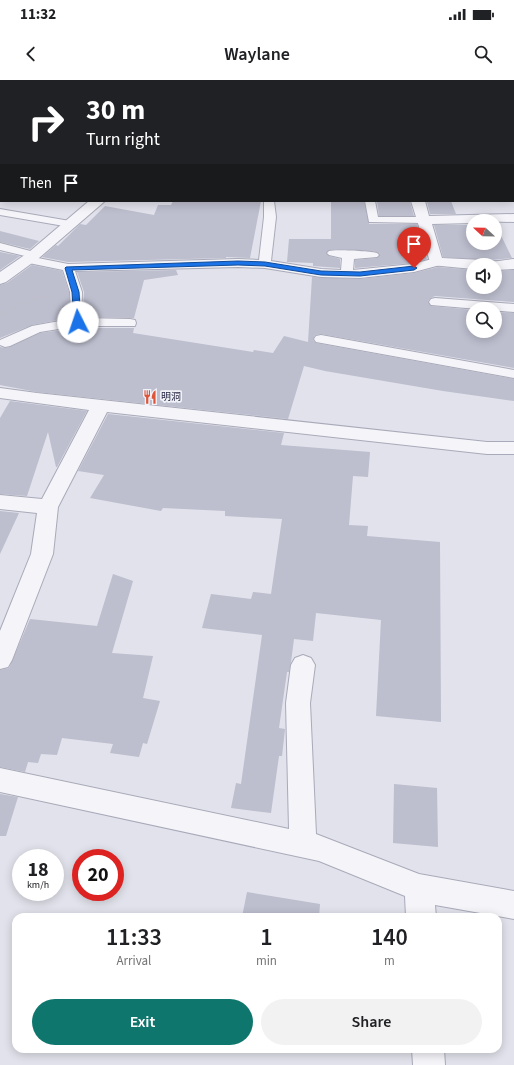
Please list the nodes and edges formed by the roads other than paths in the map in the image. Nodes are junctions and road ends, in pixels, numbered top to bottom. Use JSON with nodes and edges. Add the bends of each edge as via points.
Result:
{"nodes":[{"id":1,"x":97,"y":202,"type":"edge"},
{"id":2,"x":269,"y":202,"type":"edge"},
{"id":3,"x":370,"y":202,"type":"edge"},
{"id":4,"x":418,"y":202,"type":"edge"},
{"id":5,"x":0,"y":212,"type":"edge"},
{"id":6,"x":514,"y":218,"type":"edge"},
{"id":7,"x":423,"y":220,"type":"junction"},
{"id":8,"x":70,"y":224,"type":"junction"},
{"id":9,"x":0,"y":246,"type":"edge"},
{"id":10,"x":333,"y":253,"type":"dead end"},
{"id":11,"x":348,"y":255,"type":"junction"},
{"id":12,"x":373,"y":255,"type":"dead end"},
{"id":13,"x":31,"y":257,"type":"junction"},
{"id":14,"x":436,"y":262,"type":"junction"},
{"id":15,"x":265,"y":264,"type":"junction"},
{"id":16,"x":466,"y":264,"type":"edge"},
{"id":17,"x":514,"y":264,"type":"edge"},
{"id":18,"x":502,"y":265,"type":"edge"},
{"id":19,"x":68,"y":268,"type":"junction"},
{"id":20,"x":347,"y":273,"type":"junction"},
{"id":21,"x":0,"y":280,"type":"edge"},
{"id":22,"x":435,"y":302,"type":"dead end"},
{"id":23,"x":514,"y":308,"type":"edge"},
{"id":24,"x":78,"y":322,"type":"junction"},
{"id":25,"x":130,"y":323,"type":"dead end"},
{"id":26,"x":321,"y":339,"type":"dead end"},
{"id":27,"x":5,"y":343,"type":"dead end"},
{"id":28,"x":514,"y":374,"type":"edge"},
{"id":29,"x":0,"y":393,"type":"edge"},
{"id":30,"x":101,"y":405,"type":"junction"},
{"id":31,"x":514,"y":448,"type":"edge"},
{"id":32,"x":0,"y":502,"type":"edge"},
{"id":33,"x":48,"y":508,"type":"junction"},
{"id":34,"x":0,"y":656,"type":"edge"},
{"id":35,"x":0,"y":660,"type":"edge"},
{"id":36,"x":303,"y":665,"type":"dead end"},
{"id":37,"x":0,"y":780,"type":"edge"},
{"id":38,"x":302,"y":844,"type":"junction"},
{"id":39,"x":419,"y":888,"type":"junction"},
{"id":40,"x":514,"y":905,"type":"edge"},
{"id":41,"x":421,"y":913,"type":"edge"},
{"id":42,"x":428,"y":1053,"type":"edge"},
{"id":43,"x":429,"y":1065,"type":"edge"}],
"edges":[{"from":1,"to":8,"type":"street"},
{"from":2,"to":15,"type":"lane"},
{"from":3,"to":7,"type":"lane","via":[[373,220]]},
{"from":4,"to":7,"type":"street"},
{"from":5,"to":8,"type":"lane"},
{"from":6,"to":7,"type":"street"},
{"from":7,"to":14,"type":"street"},
{"from":8,"to":13,"type":"street"},
{"from":9,"to":13,"type":"lane"},
{"from":10,"to":11,"type":"lane"},
{"from":11,"to":12,"type":"lane"},
{"from":11,"to":20,"type":"lane"},
{"from":13,"to":19,"type":"lane"},
{"from":13,"to":21,"type":"street"},
{"from":14,"to":16,"type":"street"},
{"from":14,"to":20,"type":"lane","via":[[397,271]]},
{"from":15,"to":19,"type":"lane"},
{"from":15,"to":20,"type":"lane","via":[[321,273]]},
{"from":17,"to":18,"type":"street"},
{"from":19,"to":24,"type":"lane","via":[[76,292]]},
{"from":22,"to":23,"type":"lane"},
{"from":24,"to":25,"type":"lane"},
{"from":24,"to":27,"type":"lane","via":[[37,329]]},
{"from":26,"to":28,"type":"lane"},
{"from":29,"to":30,"type":"street"},
{"from":30,"to":31,"type":"street","via":[[487,448]]},
{"from":30,"to":33,"type":"street"},
{"from":32,"to":33,"type":"street"},
{"from":33,"to":34,"type":"street","via":[[42,554]]},
{"from":34,"to":35,"type":"street"},
{"from":36,"to":38,"type":"street","via":[[298,703]]},
{"from":37,"to":38,"type":"street"},
{"from":38,"to":39,"type":"street","via":[[320,848]]},
{"from":39,"to":40,"type":"street"},
{"from":39,"to":41,"type":"street"},
{"from":42,"to":43,"type":"street"}]}
